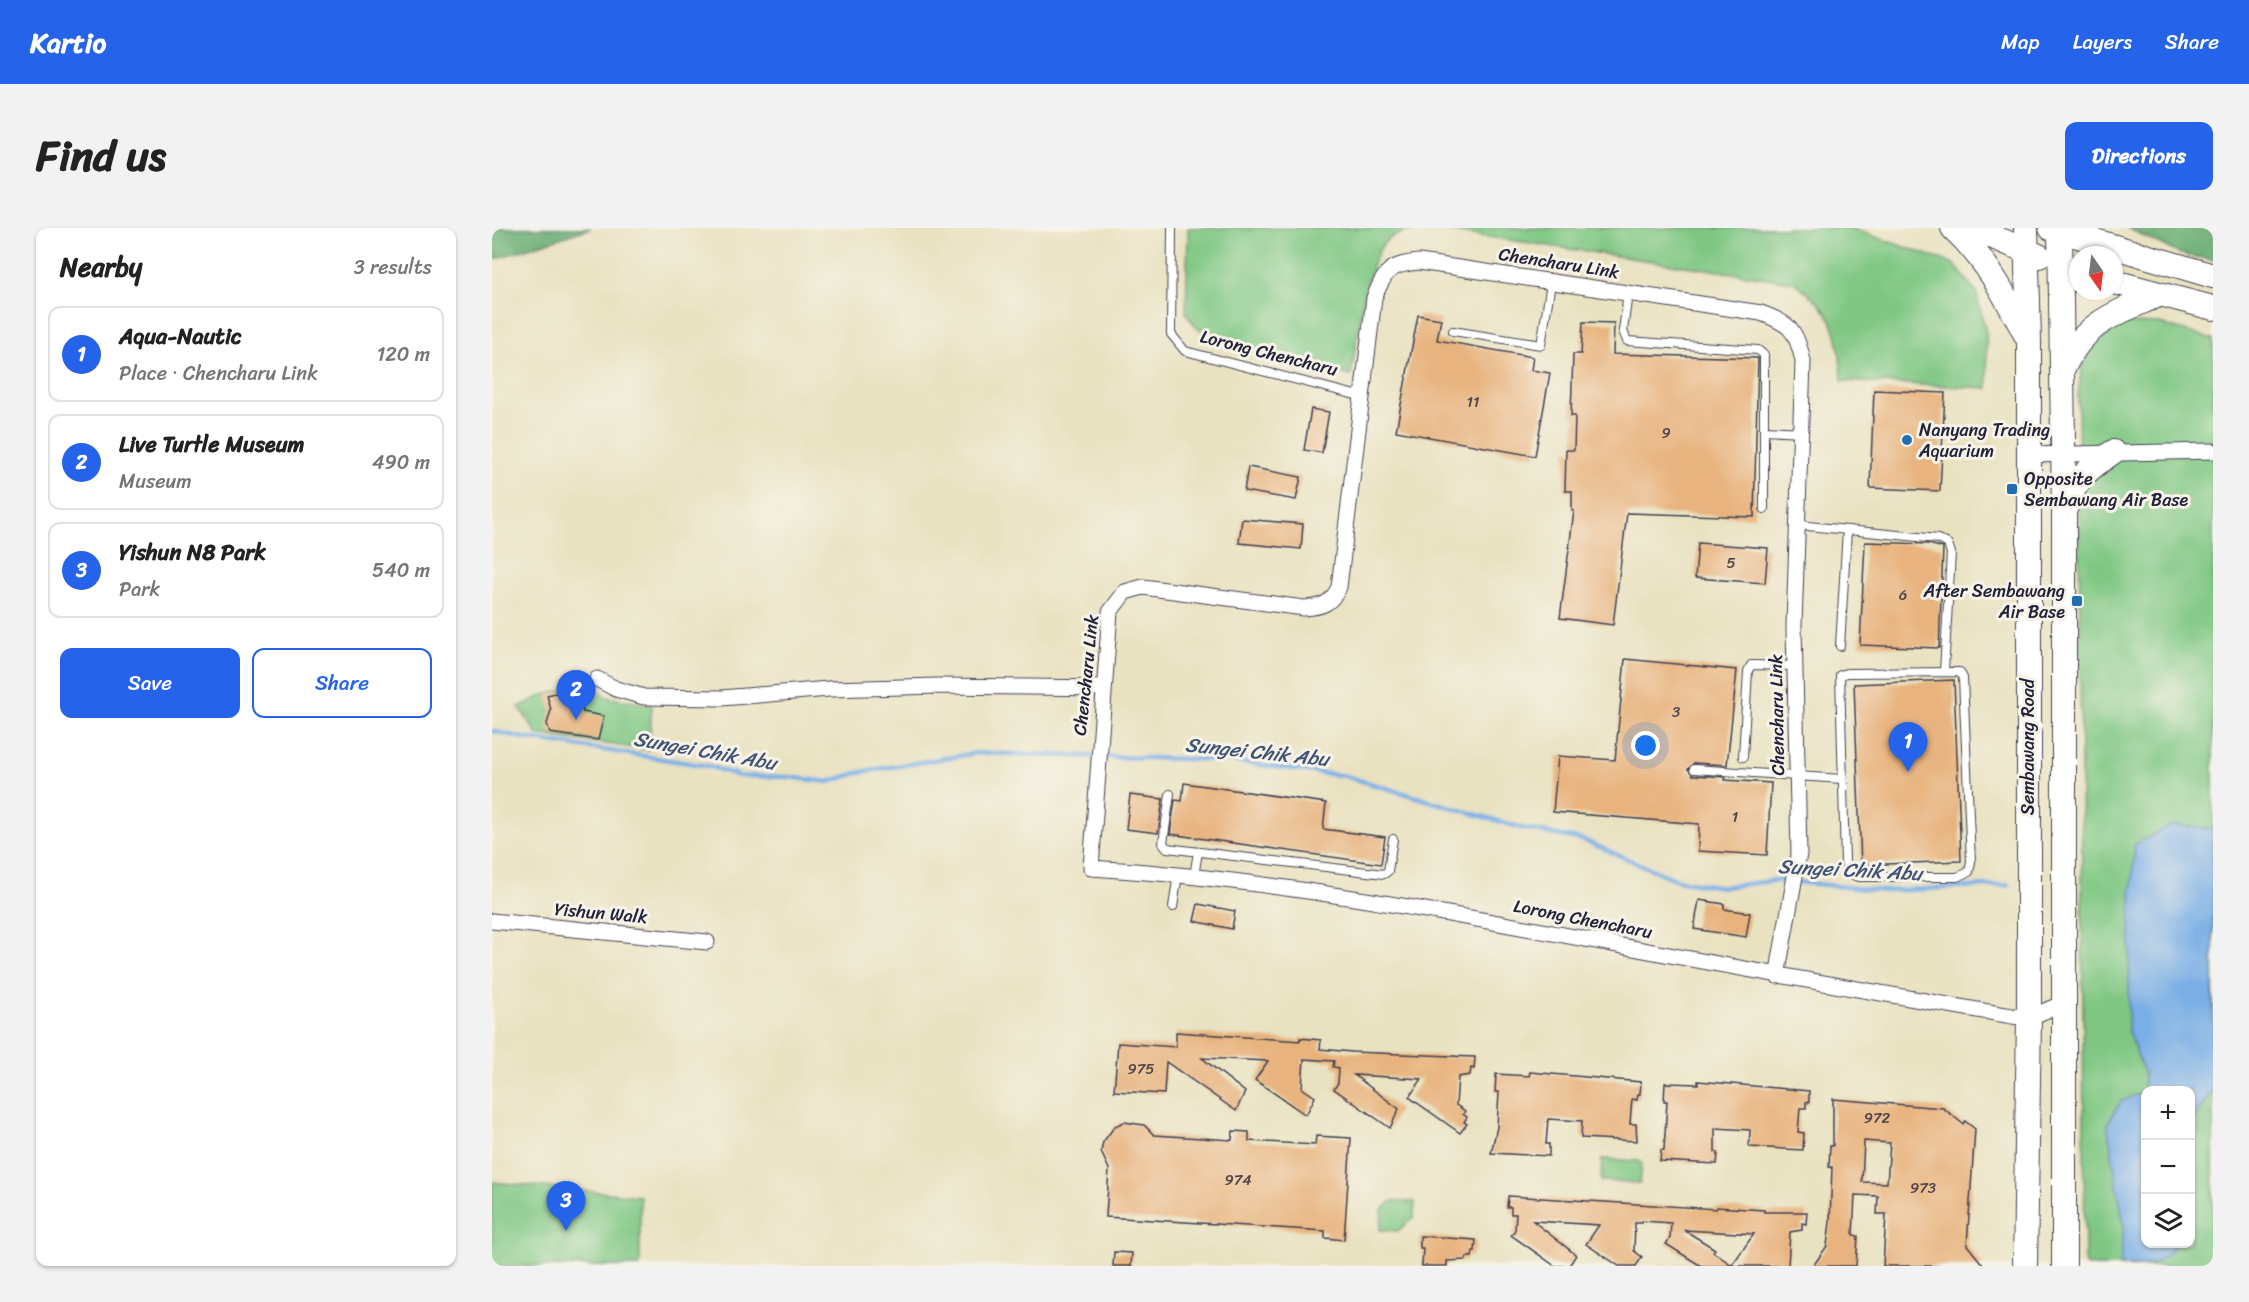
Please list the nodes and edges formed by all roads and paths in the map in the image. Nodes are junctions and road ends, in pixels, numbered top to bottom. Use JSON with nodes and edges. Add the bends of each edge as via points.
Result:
{"nodes":[{"id":1,"x":1172,"y":228,"type":"edge"},
{"id":2,"x":1953,"y":228,"type":"edge"},
{"id":3,"x":1971,"y":228,"type":"edge"},
{"id":4,"x":2111,"y":228,"type":"edge"},
{"id":5,"x":2057,"y":229,"type":"edge"},
{"id":6,"x":2027,"y":240,"type":"edge"},
{"id":7,"x":2137,"y":255,"type":"junction"},
{"id":8,"x":2069,"y":265,"type":"edge"},
{"id":9,"x":2069,"y":267,"type":"edge"},
{"id":10,"x":2213,"y":276,"type":"edge"},
{"id":11,"x":2069,"y":281,"type":"edge"},
{"id":12,"x":1551,"y":283,"type":"junction"},
{"id":13,"x":2123,"y":285,"type":"edge"},
{"id":14,"x":1628,"y":293,"type":"junction"},
{"id":15,"x":2158,"y":295,"type":"junction"},
{"id":16,"x":2213,"y":308,"type":"edge"},
{"id":17,"x":1454,"y":331,"type":"dead end"},
{"id":18,"x":2029,"y":342,"type":"junction"},
{"id":19,"x":2062,"y":370,"type":"junction"},
{"id":20,"x":1363,"y":397,"type":"junction"},
{"id":21,"x":1764,"y":430,"type":"junction"},
{"id":22,"x":1802,"y":432,"type":"junction"},
{"id":23,"x":2213,"y":451,"type":"edge"},
{"id":24,"x":2114,"y":452,"type":"junction"},
{"id":25,"x":2064,"y":454,"type":"junction"},
{"id":26,"x":2028,"y":455,"type":"junction"},
{"id":27,"x":1764,"y":509,"type":"dead end"},
{"id":28,"x":2064,"y":512,"type":"junction"},
{"id":29,"x":1798,"y":525,"type":"junction"},
{"id":30,"x":1847,"y":530,"type":"junction"},
{"id":31,"x":1840,"y":646,"type":"dead end"},
{"id":32,"x":1795,"y":666,"type":"junction"},
{"id":33,"x":1944,"y":671,"type":"junction"},
{"id":34,"x":597,"y":679,"type":"dead end"},
{"id":35,"x":1103,"y":688,"type":"junction"},
{"id":36,"x":1743,"y":757,"type":"dead end"},
{"id":37,"x":1694,"y":769,"type":"dead end"},
{"id":38,"x":1798,"y":777,"type":"junction"},
{"id":39,"x":1842,"y":779,"type":"junction"},
{"id":40,"x":1170,"y":794,"type":"dead end"},
{"id":41,"x":1393,"y":839,"type":"dead end"},
{"id":42,"x":1198,"y":852,"type":"junction"},
{"id":43,"x":1091,"y":868,"type":"joint"},
{"id":44,"x":1178,"y":874,"type":"junction"},
{"id":45,"x":1194,"y":876,"type":"junction"},
{"id":46,"x":1173,"y":907,"type":"dead end"},
{"id":47,"x":492,"y":921,"type":"edge"},
{"id":48,"x":707,"y":942,"type":"dead end"},
{"id":49,"x":1777,"y":976,"type":"junction"},
{"id":50,"x":2063,"y":1003,"type":"junction"},
{"id":51,"x":2029,"y":1018,"type":"junction"},
{"id":52,"x":2025,"y":1266,"type":"edge"},
{"id":53,"x":2064,"y":1266,"type":"edge"}],
"edges":[{"from":1,"to":20,"type":"lane","name":"Lorong Chencharu","via":[[1171,334],[1177,345],[1185,351]]},
{"from":2,"to":18,"type":"main road","via":[[1976,250],[2002,288]]},
{"from":3,"to":6,"type":"main road"},
{"from":4,"to":7,"type":"main road"},
{"from":5,"to":7,"type":"main road"},
{"from":5,"to":8,"type":"main road","name":"Sembawang Road"},
{"from":6,"to":9,"type":"main road"},
{"from":6,"to":18,"type":"main road","name":"Sembawang Road"},
{"from":7,"to":10,"type":"main road"},
{"from":11,"to":19,"type":"main road","name":"Sembawang Road"},
{"from":12,"to":14,"type":"street","name":"Chencharu Link"},
{"from":12,"to":17,"type":"lane","via":[[1540,345]]},
{"from":12,"to":20,"type":"street","name":"Chencharu Link","via":[[1419,262],[1402,263],[1390,270],[1381,279],[1374,298]]},
{"from":13,"to":15,"type":"main road"},
{"from":14,"to":21,"type":"lane","via":[[1623,331],[1627,340],[1758,350],[1764,355]]},
{"from":14,"to":22,"type":"street","name":"Chencharu Link","via":[[1761,313],[1785,322],[1794,333],[1803,360]]},
{"from":15,"to":16,"type":"main road"},
{"from":15,"to":19,"type":"main road","via":[[2088,330],[2074,344]]},
{"from":18,"to":26,"type":"main road","name":"Sembawang Road"},
{"from":19,"to":25,"type":"main road","name":"Sembawang Road"},
{"from":20,"to":35,"type":"street","name":"Chencharu Link","via":[[1335,596],[1327,604],[1304,608],[1134,588],[1116,600],[1110,612]]},
{"from":21,"to":22,"type":"lane"},
{"from":21,"to":27,"type":"lane"},
{"from":22,"to":29,"type":"street","name":"Chencharu Link"},
{"from":23,"to":24,"type":"street"},
{"from":24,"to":25,"type":"street"},
{"from":24,"to":28,"type":"main road","via":[[2085,471],[2073,487]]},
{"from":25,"to":26,"type":"street"},
{"from":25,"to":28,"type":"main road","name":"Sembawang Road"},
{"from":26,"to":51,"type":"main road","name":"Sembawang Road"},
{"from":28,"to":50,"type":"main road","name":"Sembawang Road"},
{"from":29,"to":30,"type":"lane"},
{"from":29,"to":32,"type":"street","name":"Chencharu Link"},
{"from":30,"to":31,"type":"lane"},
{"from":30,"to":33,"type":"lane","via":[[1938,539],[1948,544],[1951,553]]},
{"from":32,"to":36,"type":"lane","via":[[1751,665]]},
{"from":32,"to":38,"type":"street","name":"Chencharu Link"},
{"from":33,"to":39,"type":"lane","via":[[1840,675]]},
{"from":33,"to":39,"type":"lane","via":[[1960,672],[1963,678],[1969,872],[1957,877],[1849,874],[1845,862]]},
{"from":34,"to":35,"type":"street","via":[[644,697],[722,698],[829,689],[938,686]]},
{"from":35,"to":43,"type":"street","name":"Chencharu Link"},
{"from":37,"to":38,"type":"lane"},
{"from":38,"to":39,"type":"lane"},
{"from":38,"to":49,"type":"street","name":"Chencharu Link","via":[[1798,863]]},
{"from":40,"to":42,"type":"lane","via":[[1164,847]]},
{"from":41,"to":42,"type":"lane","via":[[1388,871],[1384,874]]},
{"from":42,"to":45,"type":"lane"},
{"from":43,"to":44,"type":"street","name":"Lorong Chencharu"},
{"from":44,"to":45,"type":"street","name":"Lorong Chencharu"},
{"from":44,"to":46,"type":"lane"},
{"from":45,"to":49,"type":"street","name":"Lorong Chencharu","via":[[1465,916]]},
{"from":47,"to":48,"type":"street","name":"Yishun Walk"},
{"from":49,"to":51,"type":"street","name":"Lorong Chencharu"},
{"from":50,"to":51,"type":"street"},
{"from":50,"to":53,"type":"main road","name":"Sembawang Road"},
{"from":51,"to":52,"type":"main road","name":"Sembawang Road"}]}
